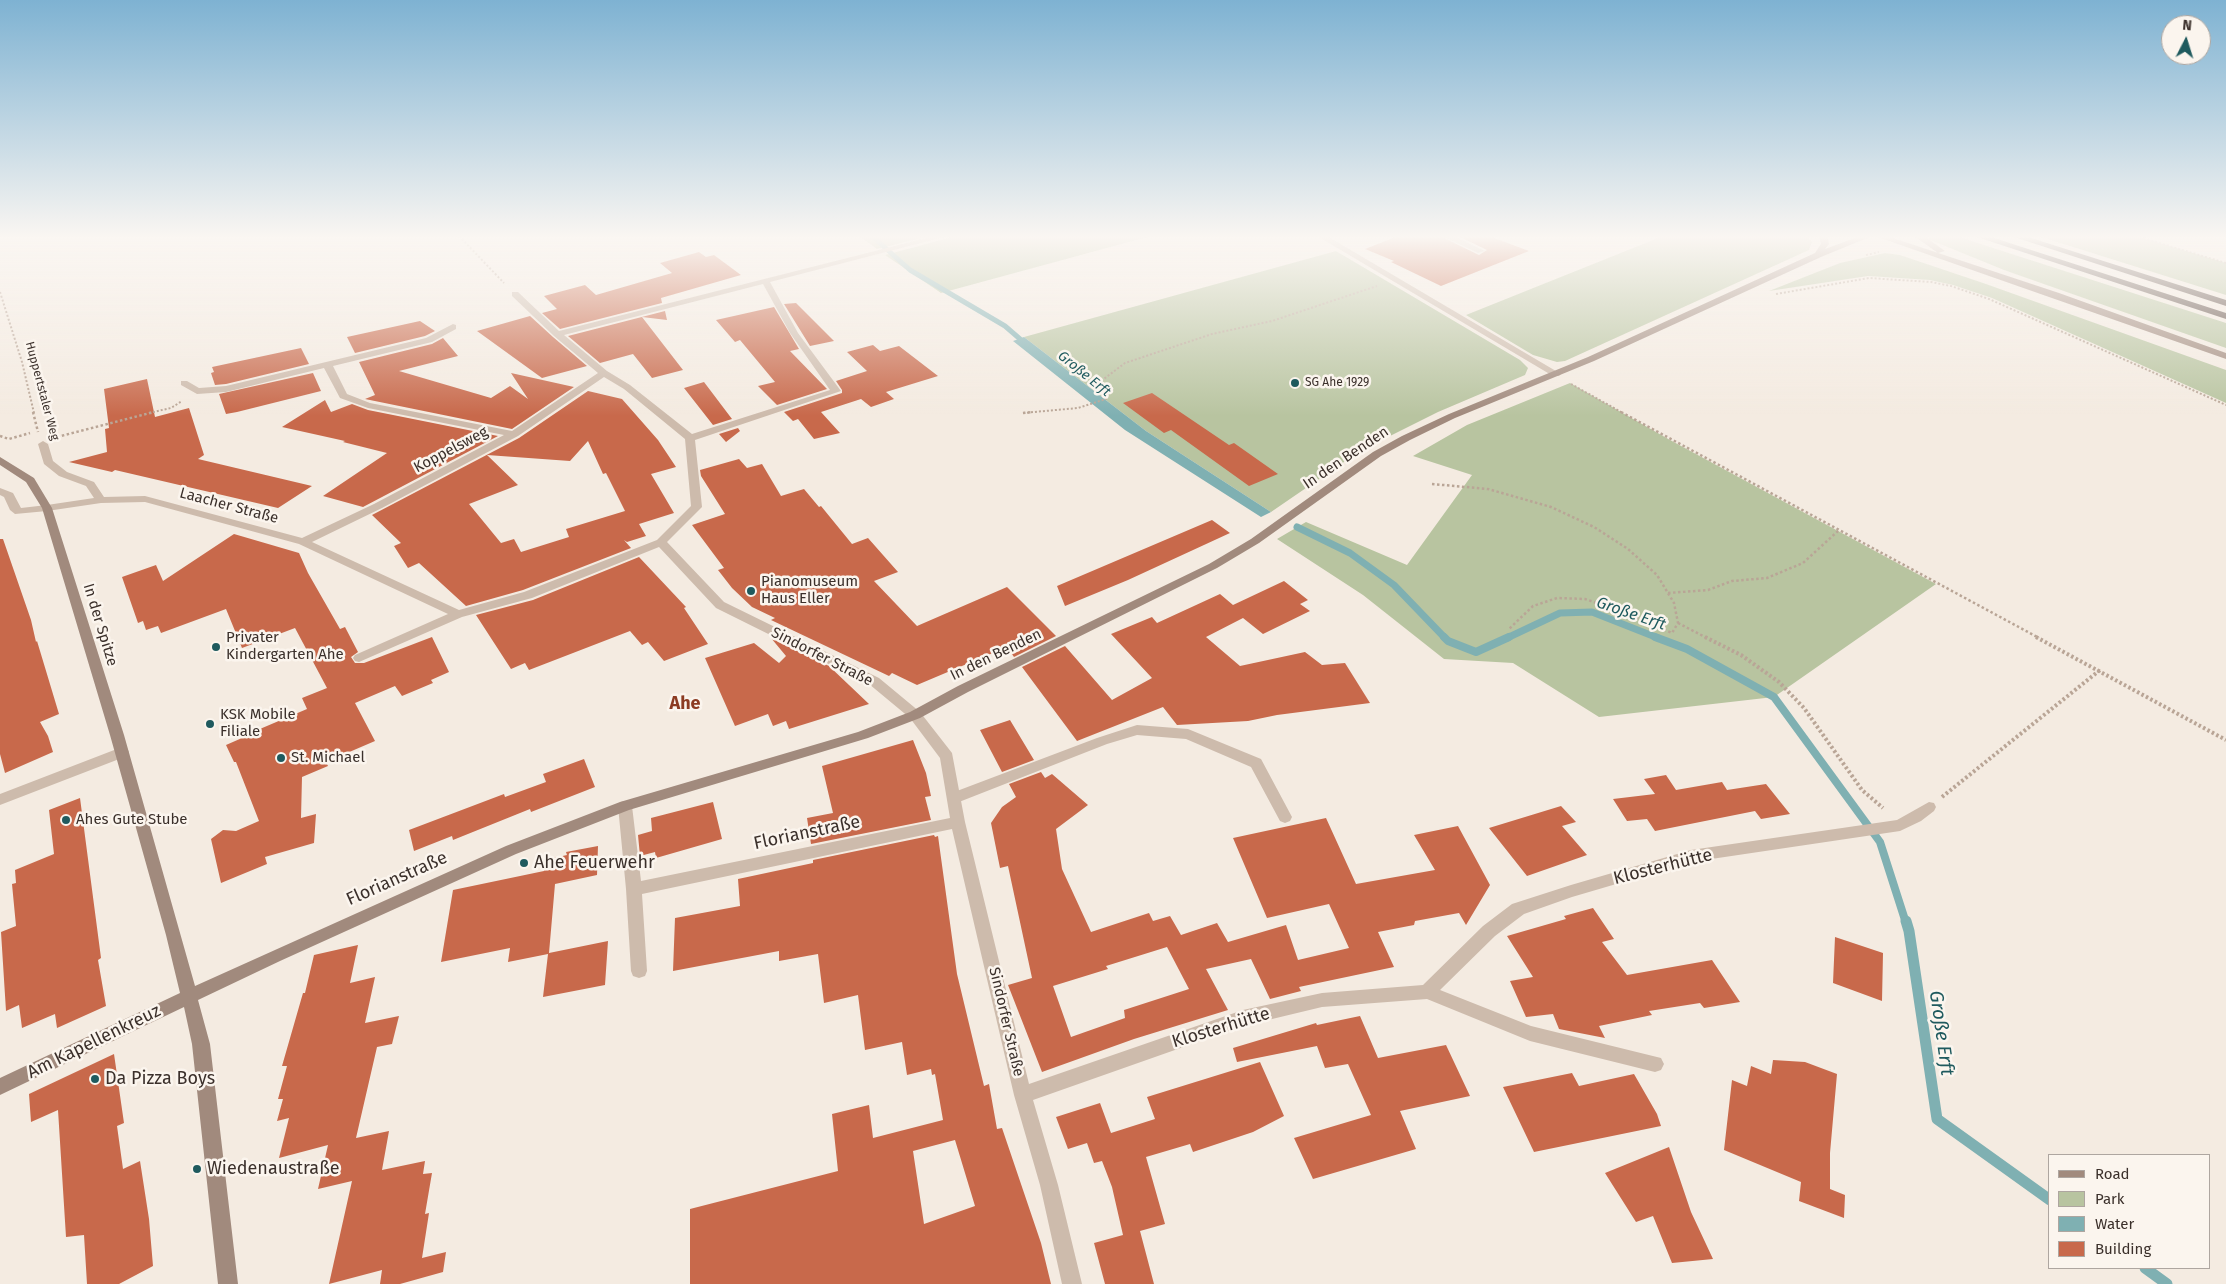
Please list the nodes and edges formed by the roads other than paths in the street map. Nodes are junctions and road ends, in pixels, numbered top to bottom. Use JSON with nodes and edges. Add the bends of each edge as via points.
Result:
{"nodes":[{"id":1,"x":517,"y":296,"type":"edge"},
{"id":2,"x":707,"y":296,"type":"edge"},
{"id":3,"x":774,"y":296,"type":"edge"},
{"id":4,"x":1424,"y":296,"type":"edge"},
{"id":5,"x":1728,"y":296,"type":"edge"},
{"id":6,"x":2055,"y":296,"type":"edge"},
{"id":7,"x":2164,"y":296,"type":"edge"},
{"id":8,"x":2204,"y":296,"type":"edge"},
{"id":9,"x":2226,"y":303,"type":"edge"},
{"id":10,"x":2226,"y":316,"type":"edge"},
{"id":11,"x":453,"y":327,"type":"dead end"},
{"id":12,"x":558,"y":334,"type":"junction"},
{"id":13,"x":2226,"y":356,"type":"edge"},
{"id":14,"x":327,"y":364,"type":"junction"},
{"id":15,"x":604,"y":373,"type":"junction"},
{"id":16,"x":1556,"y":374,"type":"junction"},
{"id":17,"x":184,"y":383,"type":"dead end"},
{"id":18,"x":514,"y":434,"type":"junction"},
{"id":19,"x":690,"y":438,"type":"junction"},
{"id":20,"x":42,"y":442,"type":"road end"},
{"id":21,"x":0,"y":460,"type":"edge"},
{"id":22,"x":0,"y":491,"type":"edge"},
{"id":23,"x":101,"y":500,"type":"junction"},
{"id":24,"x":47,"y":508,"type":"junction"},
{"id":25,"x":304,"y":542,"type":"junction"},
{"id":26,"x":661,"y":542,"type":"junction"},
{"id":27,"x":458,"y":614,"type":"junction"},
{"id":28,"x":359,"y":658,"type":"dead end"},
{"id":29,"x":914,"y":715,"type":"junction"},
{"id":30,"x":122,"y":752,"type":"junction"},
{"id":31,"x":954,"y":798,"type":"junction"},
{"id":32,"x":0,"y":800,"type":"edge"},
{"id":33,"x":625,"y":806,"type":"junction"},
{"id":34,"x":1930,"y":807,"type":"road end"},
{"id":35,"x":1285,"y":817,"type":"dead end"},
{"id":36,"x":958,"y":822,"type":"junction"},
{"id":37,"x":634,"y":889,"type":"junction"},
{"id":38,"x":639,"y":971,"type":"dead end"},
{"id":39,"x":1427,"y":992,"type":"junction"},
{"id":40,"x":189,"y":997,"type":"junction"},
{"id":41,"x":1655,"y":1064,"type":"dead end"},
{"id":42,"x":0,"y":1087,"type":"edge"},
{"id":43,"x":1023,"y":1095,"type":"junction"},
{"id":44,"x":228,"y":1284,"type":"edge"},
{"id":45,"x":1072,"y":1284,"type":"edge"}],
"edges":[{"from":1,"to":12,"type":"street"},
{"from":2,"to":12,"type":"street"},
{"from":3,"to":19,"type":"street","via":[[794,333],[836,390]]},
{"from":4,"to":16,"type":"street"},
{"from":5,"to":16,"type":"street","name":"In den Benden"},
{"from":6,"to":13,"type":"street"},
{"from":7,"to":10,"type":"highway"},
{"from":8,"to":9,"type":"highway"},
{"from":11,"to":14,"type":"street","via":[[428,340]]},
{"from":12,"to":15,"type":"street"},
{"from":14,"to":17,"type":"street","via":[[226,389],[198,391]]},
{"from":14,"to":18,"type":"street","via":[[343,396],[368,405]]},
{"from":15,"to":18,"type":"street","name":"Koppelsweg"},
{"from":15,"to":19,"type":"street","via":[[627,387]]},
{"from":16,"to":29,"type":"street","name":"In den Benden","via":[[1406,438],[1377,454],[1255,541],[1213,566]]},
{"from":18,"to":25,"type":"street","name":"Koppelsweg"},
{"from":19,"to":26,"type":"street","via":[[696,507]]},
{"from":20,"to":23,"type":"street","name":"Huppertstaler Weg","via":[[48,462],[63,474],[90,484]]},
{"from":21,"to":24,"type":"street","via":[[30,480]]},
{"from":22,"to":24,"type":"street","name":"Laacher Straße","via":[[9,495],[19,512]]},
{"from":23,"to":24,"type":"street","name":"Laacher Straße"},
{"from":23,"to":25,"type":"street","name":"Laacher Straße","via":[[145,499]]},
{"from":24,"to":30,"type":"street","name":"In der Spitze"},
{"from":25,"to":27,"type":"street","name":"Laacher Straße"},
{"from":26,"to":27,"type":"street","via":[[528,595]]},
{"from":26,"to":29,"type":"street","name":"Sindorfer Straße","via":[[720,605],[874,681]]},
{"from":27,"to":28,"type":"street"},
{"from":29,"to":31,"type":"street","name":"Sindorfer Straße","via":[[947,757]]},
{"from":29,"to":33,"type":"street","name":"Florianstraße","via":[[863,735]]},
{"from":30,"to":32,"type":"street"},
{"from":30,"to":40,"type":"street"},
{"from":31,"to":35,"type":"street","via":[[1137,730],[1188,734],[1256,763]]},
{"from":31,"to":36,"type":"street","name":"Sindorfer Straße"},
{"from":33,"to":37,"type":"street"},
{"from":33,"to":40,"type":"street","name":"Florianstraße","via":[[511,850]]},
{"from":34,"to":39,"type":"street","name":"Klosterhütte","via":[[1903,823],[1881,829],[1690,856],[1518,909],[1489,931]]},
{"from":36,"to":37,"type":"street","name":"Florianstraße"},
{"from":36,"to":43,"type":"street","name":"Sindorfer Straße"},
{"from":37,"to":38,"type":"street"},
{"from":39,"to":41,"type":"street","name":"Klosterhütte","via":[[1530,1033]]},
{"from":39,"to":43,"type":"street","name":"Klosterhütte","via":[[1322,1000],[1243,1018]]},
{"from":40,"to":42,"type":"street","name":"Am Kapellenkreuz"},
{"from":40,"to":44,"type":"street","via":[[205,1072]]},
{"from":43,"to":45,"type":"street","name":"Sindorfer Straße","via":[[1049,1185]]}]}
